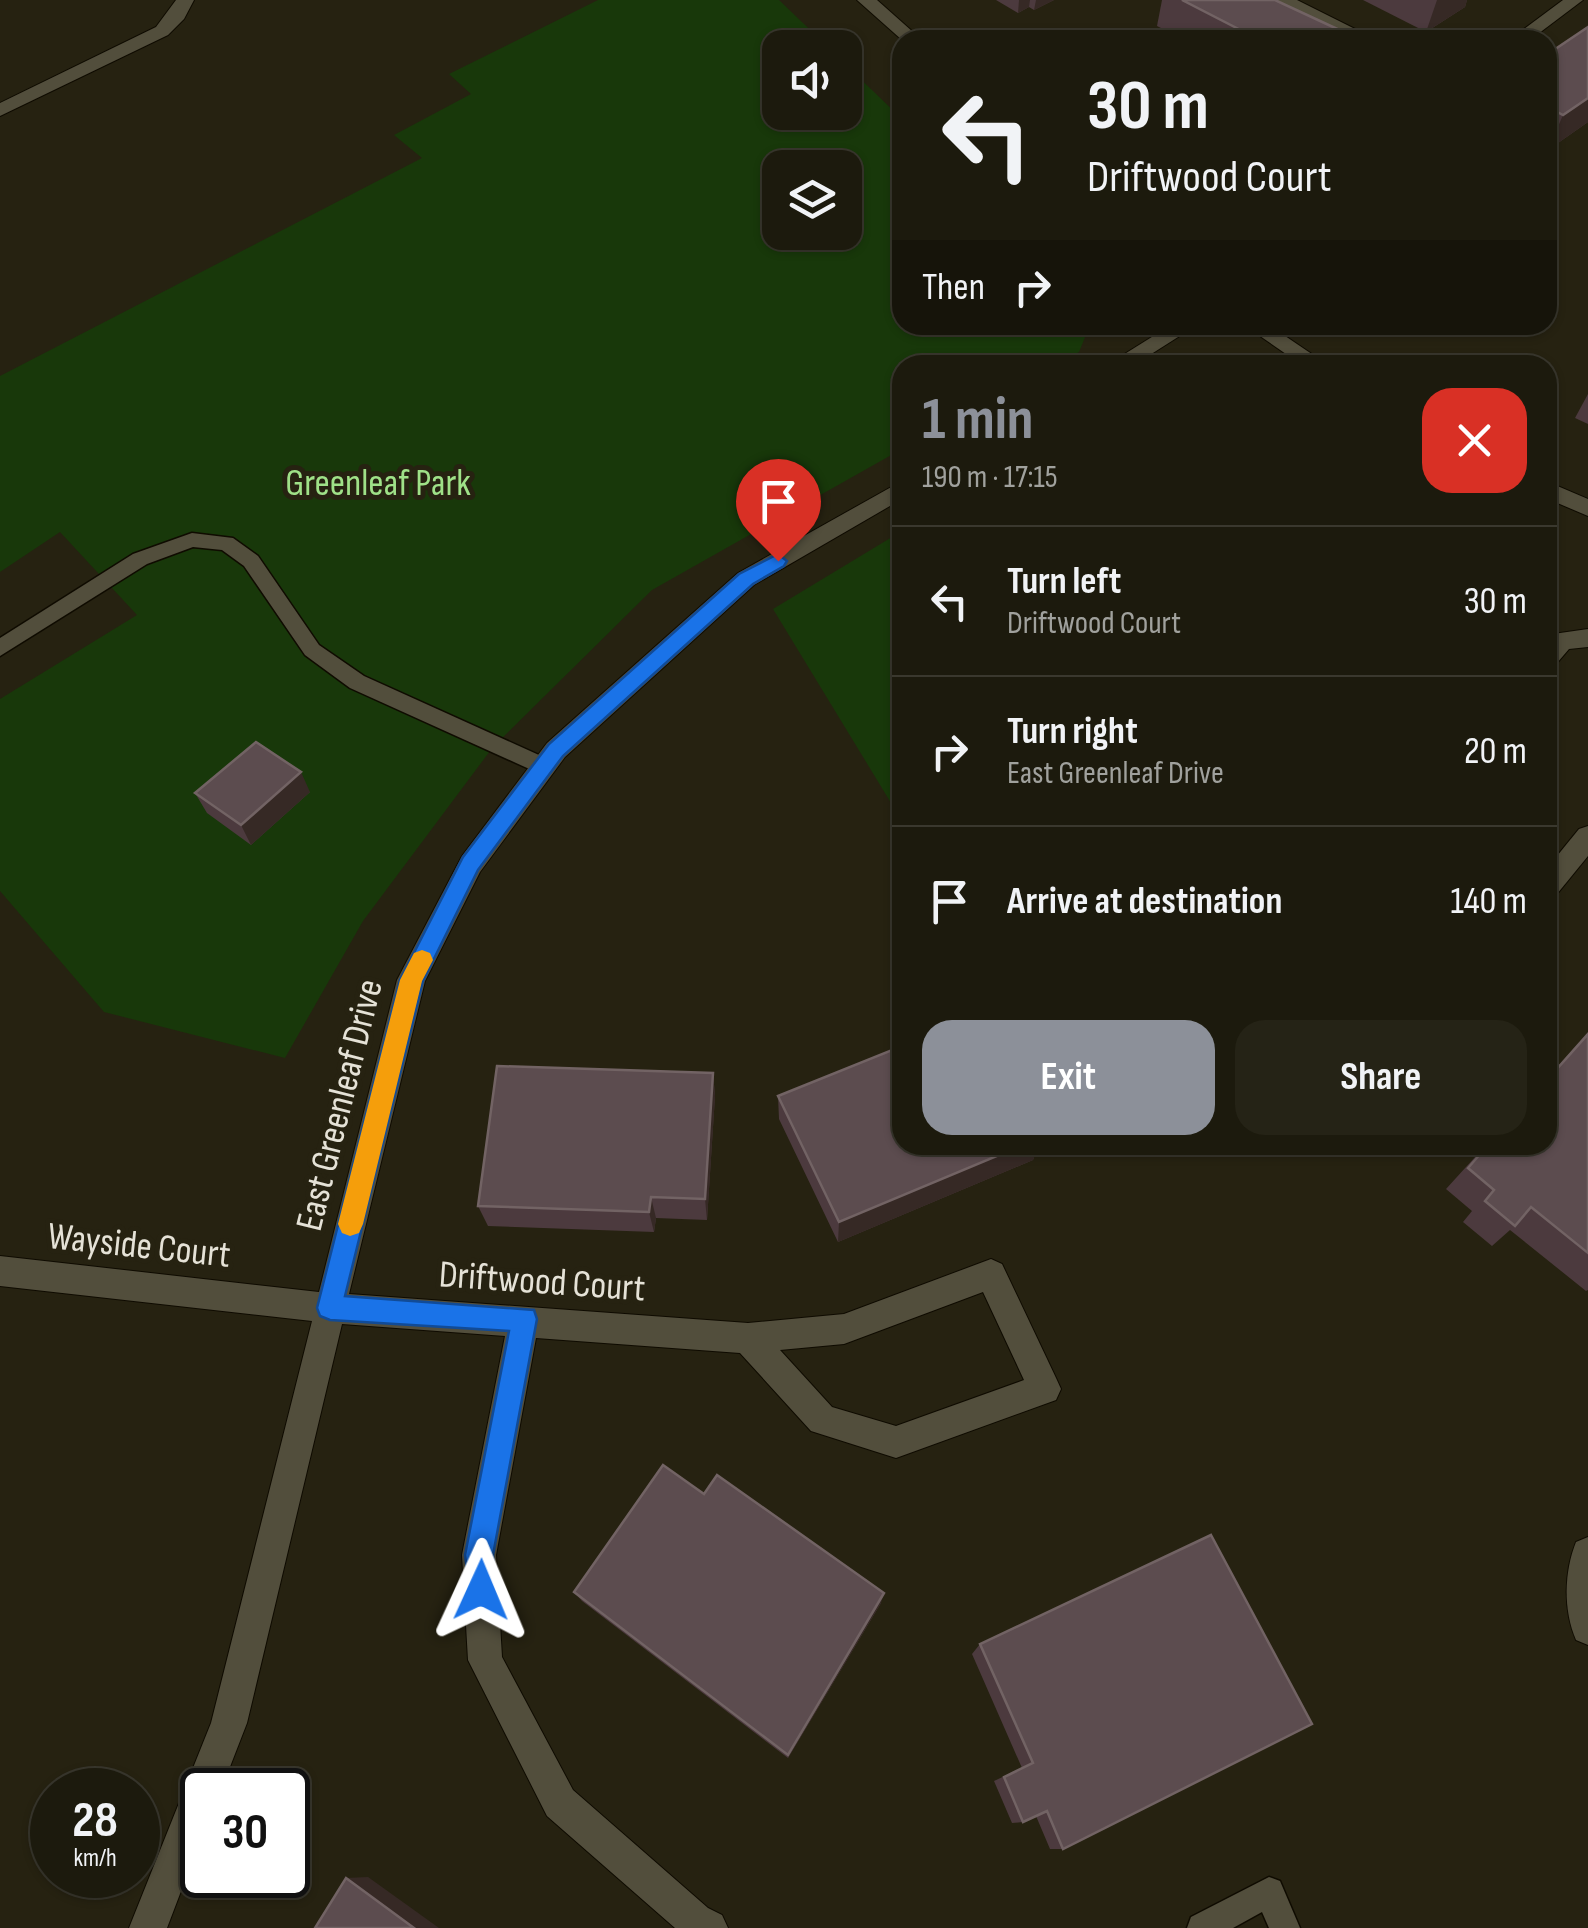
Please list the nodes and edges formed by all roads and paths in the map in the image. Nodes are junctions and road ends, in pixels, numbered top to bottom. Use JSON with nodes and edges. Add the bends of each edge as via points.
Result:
{"nodes":[{"id":1,"x":185,"y":0,"type":"edge"},
{"id":2,"x":1284,"y":0,"type":"edge"},
{"id":3,"x":1574,"y":0,"type":"edge"},
{"id":4,"x":870,"y":1,"type":"edge"},
{"id":5,"x":901,"y":30,"type":"edge"},
{"id":6,"x":1347,"y":30,"type":"edge"},
{"id":7,"x":1532,"y":30,"type":"edge"},
{"id":8,"x":0,"y":110,"type":"edge"},
{"id":9,"x":1170,"y":335,"type":"edge"},
{"id":10,"x":1270,"y":335,"type":"edge"},
{"id":11,"x":1135,"y":355,"type":"edge"},
{"id":12,"x":1301,"y":355,"type":"edge"},
{"id":13,"x":1557,"y":494,"type":"edge"},
{"id":14,"x":892,"y":495,"type":"edge"},
{"id":15,"x":1588,"y":508,"type":"edge"},
{"id":16,"x":1588,"y":638,"type":"edge"},
{"id":17,"x":1557,"y":646,"type":"edge"},
{"id":18,"x":0,"y":648,"type":"edge"},
{"id":19,"x":544,"y":766,"type":"junction"},
{"id":20,"x":1588,"y":837,"type":"edge"},
{"id":21,"x":1557,"y":875,"type":"edge"},
{"id":22,"x":0,"y":1270,"type":"edge"},
{"id":23,"x":330,"y":1308,"type":"junction"},
{"id":24,"x":524,"y":1319,"type":"junction"},
{"id":25,"x":748,"y":1338,"type":"junction"},
{"id":26,"x":1588,"y":1554,"type":"edge"},
{"id":27,"x":1588,"y":1628,"type":"edge"},
{"id":28,"x":698,"y":1926,"type":"edge"},
{"id":29,"x":148,"y":1928,"type":"edge"},
{"id":30,"x":1202,"y":1928,"type":"edge"},
{"id":31,"x":1285,"y":1928,"type":"edge"}],
"edges":[{"from":1,"to":8,"type":"street","via":[[162,30]]},
{"from":2,"to":6,"type":"street"},
{"from":3,"to":7,"type":"street"},
{"from":4,"to":5,"type":"street"},
{"from":9,"to":11,"type":"street"},
{"from":10,"to":12,"type":"street"},
{"from":13,"to":15,"type":"street"},
{"from":14,"to":19,"type":"street","name":"East Greenleaf Drive","via":[[746,579]]},
{"from":16,"to":17,"type":"street"},
{"from":18,"to":19,"type":"lane","via":[[140,559],[192,540],[226,543],[251,561],[312,650],[357,682]]},
{"from":19,"to":23,"type":"street","name":"East Greenleaf Drive","via":[[471,864],[411,980]]},
{"from":20,"to":21,"type":"street"},
{"from":22,"to":23,"type":"street","name":"Wayside Court"},
{"from":23,"to":24,"type":"street","name":"Driftwood Court"},
{"from":23,"to":29,"type":"street","name":"East Greenleaf Drive","via":[[229,1723]]},
{"from":24,"to":25,"type":"street","name":"Driftwood Court"},
{"from":24,"to":28,"type":"street","via":[[479,1555],[485,1660],[560,1803]]},
{"from":25,"to":25,"type":"street","name":"Driftwood Court","via":[[822,1420],[896,1442],[1045,1389],[991,1274],[844,1329]]},
{"from":26,"to":27,"type":"street"},
{"from":30,"to":31,"type":"lane","via":[[1269,1892]]}]}
